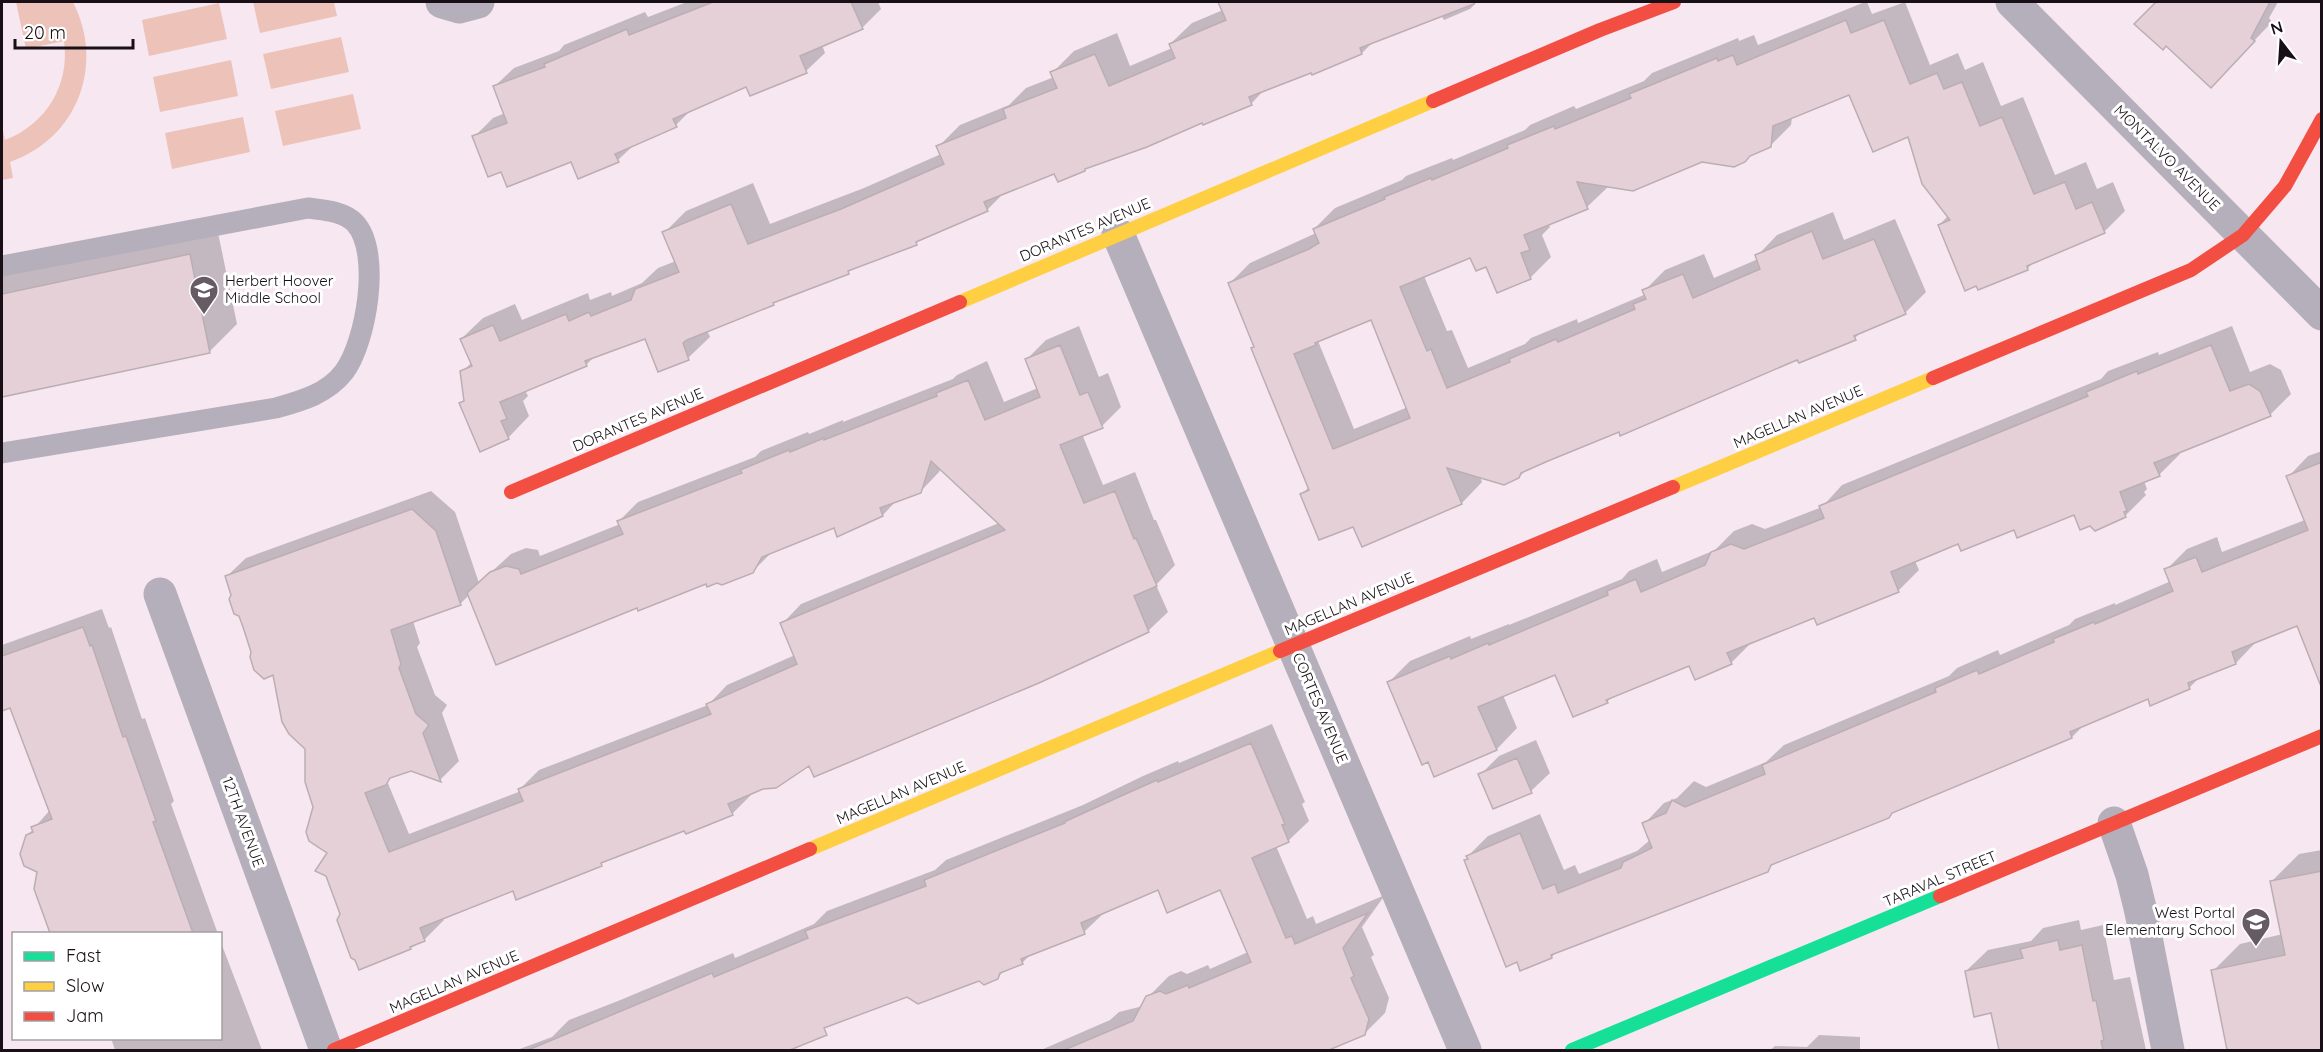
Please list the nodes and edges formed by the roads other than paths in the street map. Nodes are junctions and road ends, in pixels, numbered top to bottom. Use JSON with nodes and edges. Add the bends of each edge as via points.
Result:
{"nodes":[{"id":1,"x":442,"y":2,"type":"edge"},
{"id":2,"x":478,"y":2,"type":"edge"},
{"id":3,"x":1674,"y":2,"type":"edge"},
{"id":4,"x":2012,"y":2,"type":"edge"},
{"id":5,"x":2322,"y":119,"type":"edge"},
{"id":6,"x":1118,"y":234,"type":"junction"},
{"id":7,"x":2243,"y":235,"type":"junction"},
{"id":8,"x":2,"y":266,"type":"edge"},
{"id":9,"x":2322,"y":315,"type":"edge"},
{"id":10,"x":2,"y":453,"type":"edge"},
{"id":11,"x":511,"y":492,"type":"dead end"},
{"id":12,"x":160,"y":594,"type":"dead end"},
{"id":13,"x":1293,"y":646,"type":"junction"},
{"id":14,"x":2322,"y":736,"type":"edge"},
{"id":15,"x":2114,"y":823,"type":"junction"},
{"id":16,"x":326,"y":1050,"type":"edge"},
{"id":17,"x":334,"y":1050,"type":"edge"},
{"id":18,"x":1466,"y":1050,"type":"edge"},
{"id":19,"x":1572,"y":1050,"type":"edge"},
{"id":20,"x":2168,"y":1050,"type":"edge"}],
"edges":[{"from":1,"to":2,"type":"street","via":[[459,7]]},
{"from":3,"to":6,"type":"street","name":"DORANTES AVENUE"},
{"from":4,"to":7,"type":"street","name":"MONTALVO AVENUE"},
{"from":5,"to":7,"type":"street","name":"MAGELLAN AVENUE","via":[[2285,186]]},
{"from":6,"to":11,"type":"street","name":"DORANTES AVENUE"},
{"from":6,"to":13,"type":"street","name":"CORTES AVENUE"},
{"from":7,"to":9,"type":"street","name":"MONTALVO AVENUE"},
{"from":7,"to":13,"type":"street","name":"MAGELLAN AVENUE","via":[[2191,270]]},
{"from":8,"to":10,"type":"lane","via":[[308,208],[332,211],[354,221],[364,236],[369,256],[367,301],[357,348],[343,373],[316,396],[276,408]]},
{"from":12,"to":16,"type":"street","name":"12TH AVENUE"},
{"from":13,"to":17,"type":"street","name":"MAGELLAN AVENUE"},
{"from":13,"to":18,"type":"street","name":"CORTES AVENUE"},
{"from":14,"to":15,"type":"street","name":"TARAVAL STREET"},
{"from":15,"to":19,"type":"street","name":"TARAVAL STREET"},
{"from":15,"to":20,"type":"street","via":[[2141,912]]}]}
